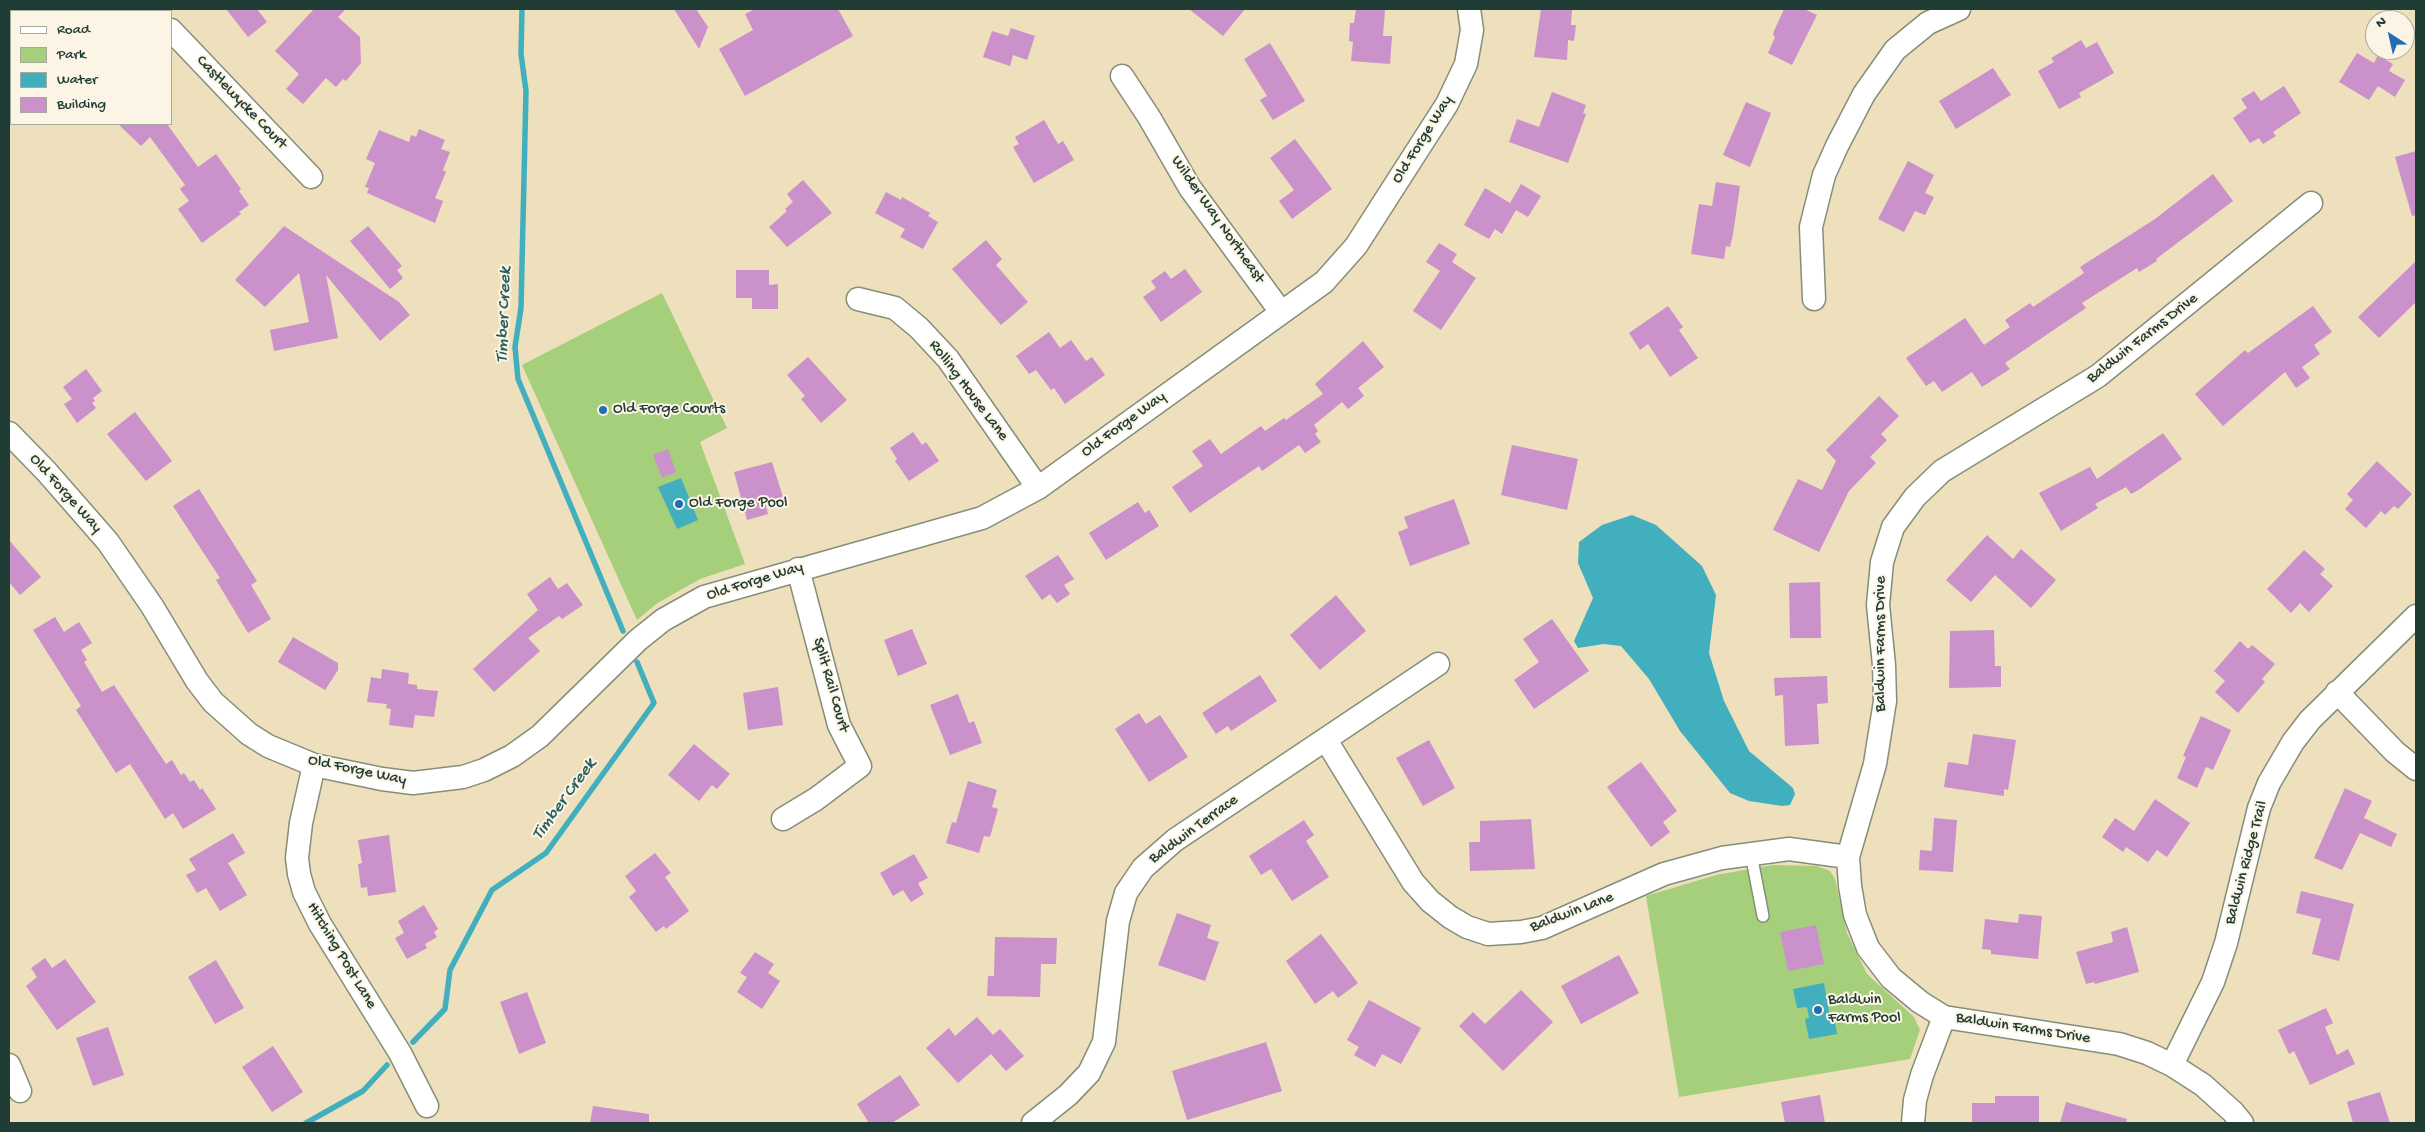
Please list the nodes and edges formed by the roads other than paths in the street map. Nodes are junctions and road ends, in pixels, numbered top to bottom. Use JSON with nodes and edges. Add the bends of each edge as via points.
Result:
{"nodes":[{"id":1,"x":1469,"y":9,"type":"edge"},
{"id":2,"x":1959,"y":9,"type":"edge"},
{"id":3,"x":172,"y":31,"type":"edge"},
{"id":4,"x":1122,"y":76,"type":"dead end"},
{"id":5,"x":311,"y":176,"type":"dead end"},
{"id":6,"x":2311,"y":203,"type":"dead end"},
{"id":7,"x":858,"y":299,"type":"dead end"},
{"id":8,"x":1814,"y":299,"type":"dead end"},
{"id":9,"x":1282,"y":312,"type":"junction"},
{"id":10,"x":9,"y":433,"type":"edge"},
{"id":11,"x":1038,"y":488,"type":"junction"},
{"id":12,"x":798,"y":569,"type":"junction"},
{"id":13,"x":2416,"y":616,"type":"edge"},
{"id":14,"x":1438,"y":664,"type":"dead end"},
{"id":15,"x":2337,"y":692,"type":"junction"},
{"id":16,"x":1326,"y":740,"type":"junction"},
{"id":17,"x":314,"y":765,"type":"junction"},
{"id":18,"x":2416,"y":769,"type":"edge"},
{"id":19,"x":783,"y":819,"type":"dead end"},
{"id":20,"x":1751,"y":854,"type":"junction"},
{"id":21,"x":1848,"y":857,"type":"junction"},
{"id":22,"x":1764,"y":916,"type":"dead end"},
{"id":23,"x":1944,"y":1017,"type":"junction"},
{"id":24,"x":2172,"y":1064,"type":"junction"},
{"id":25,"x":9,"y":1065,"type":"edge"},
{"id":26,"x":20,"y":1091,"type":"dead end"},
{"id":27,"x":427,"y":1106,"type":"dead end"},
{"id":28,"x":1033,"y":1123,"type":"edge"},
{"id":29,"x":1912,"y":1123,"type":"edge"},
{"id":30,"x":2242,"y":1123,"type":"edge"}],
"edges":[{"from":1,"to":9,"type":"street","name":"Old Forge Way","via":[[1472,30],[1466,64],[1447,104],[1356,246],[1324,282]]},
{"from":2,"to":8,"type":"street","via":[[1928,23],[1895,50],[1864,94],[1837,146],[1824,175],[1812,227]]},
{"from":3,"to":5,"type":"street","name":"Castlewycke Court"},
{"from":4,"to":9,"type":"street","name":"Wilder Way Northeast","via":[[1190,188]]},
{"from":6,"to":21,"type":"street","name":"Baldwin Farms Drive","via":[[2098,376],[1942,471],[1915,497],[1894,527],[1881,570],[1878,605],[1885,701],[1875,764]]},
{"from":7,"to":11,"type":"street","name":"Rolling House Lane","via":[[896,308],[919,328],[948,359]]},
{"from":9,"to":11,"type":"street","name":"Old Forge Way"},
{"from":10,"to":17,"type":"street","name":"Old Forge Way","via":[[108,542],[152,606],[196,682],[213,702],[268,746]]},
{"from":11,"to":12,"type":"street","name":"Old Forge Way","via":[[982,518]]},
{"from":12,"to":17,"type":"street","name":"Old Forge Way","via":[[704,597],[663,620],[638,640],[540,736],[512,756],[484,770],[463,777],[413,783]]},
{"from":12,"to":19,"type":"street","name":"Split Rail Court","via":[[839,724],[860,766]]},
{"from":13,"to":15,"type":"street","name":"Baldwin Ridge Trail"},
{"from":14,"to":16,"type":"street","name":"Baldwin Terrace"},
{"from":15,"to":18,"type":"street"},
{"from":15,"to":24,"type":"street","name":"Baldwin Ridge Trail","via":[[2293,742],[2269,783],[2259,808],[2226,944],[2213,982]]},
{"from":16,"to":20,"type":"street","name":"Baldwin Lane","via":[[1419,888],[1450,917],[1488,934],[1542,928],[1664,874],[1722,858]]},
{"from":16,"to":28,"type":"street","name":"Baldwin Terrace","via":[[1175,840],[1143,868],[1126,893],[1118,920],[1104,1042],[1089,1073]]},
{"from":17,"to":27,"type":"street","name":"Hitching Post Lane","via":[[297,858],[304,892],[320,924],[400,1053]]},
{"from":20,"to":21,"type":"street","name":"Baldwin Lane","via":[[1789,849]]},
{"from":20,"to":22,"type":"lane"},
{"from":21,"to":23,"type":"street","name":"Baldwin Farms Drive","via":[[1855,915],[1868,948],[1891,978]]},
{"from":23,"to":24,"type":"street","name":"Baldwin Farms Drive","via":[[2119,1044]]},
{"from":23,"to":29,"type":"street","via":[[1922,1076]]},
{"from":24,"to":30,"type":"street","name":"Baldwin Farms Drive","via":[[2202,1085]]},
{"from":25,"to":26,"type":"street"}]}
